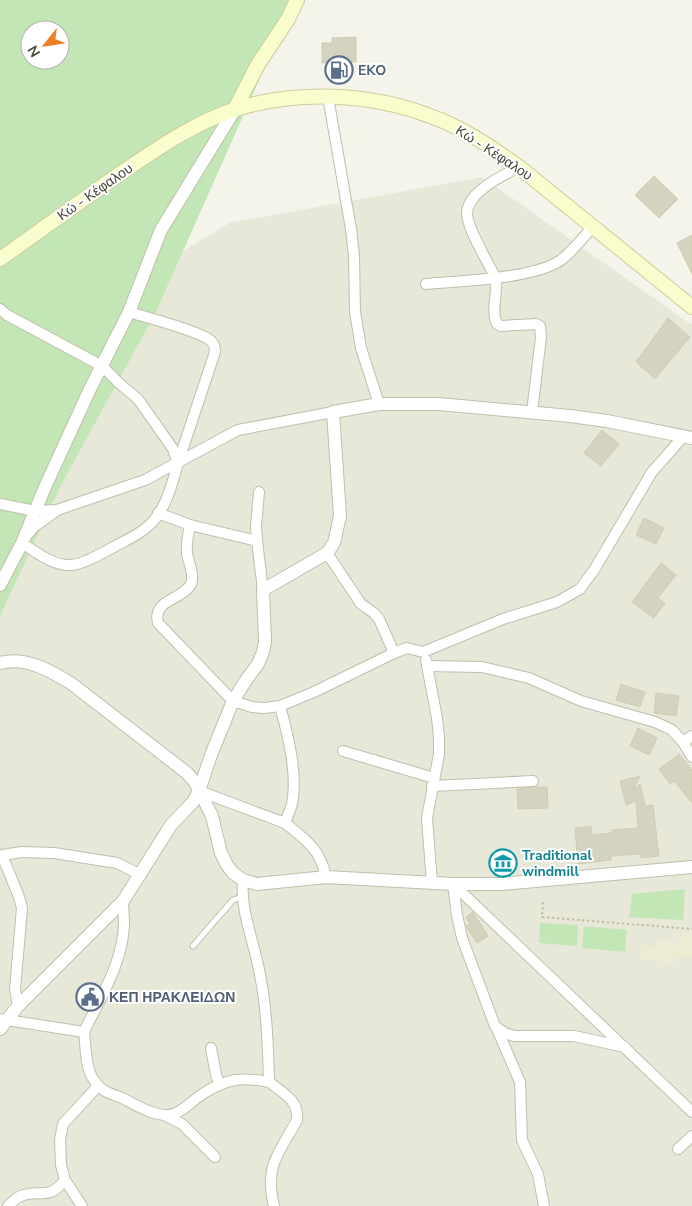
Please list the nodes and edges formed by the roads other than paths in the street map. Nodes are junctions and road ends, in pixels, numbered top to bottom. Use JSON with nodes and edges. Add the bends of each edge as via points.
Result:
{"nodes":[{"id":1,"x":297,"y":0,"type":"edge"},
{"id":2,"x":328,"y":97,"type":"junction"},
{"id":3,"x":235,"y":109,"type":"junction"},
{"id":4,"x":519,"y":167,"type":"junction"},
{"id":5,"x":593,"y":226,"type":"junction"},
{"id":6,"x":0,"y":259,"type":"edge"},
{"id":7,"x":495,"y":278,"type":"junction"},
{"id":8,"x":426,"y":284,"type":"dead end"},
{"id":9,"x":692,"y":307,"type":"edge"},
{"id":10,"x":0,"y":309,"type":"edge"},
{"id":11,"x":129,"y":312,"type":"junction"},
{"id":12,"x":102,"y":366,"type":"junction"},
{"id":13,"x":379,"y":404,"type":"junction"},
{"id":14,"x":333,"y":412,"type":"junction"},
{"id":15,"x":532,"y":412,"type":"junction"},
{"id":16,"x":688,"y":438,"type":"edge"},
{"id":17,"x":178,"y":463,"type":"junction"},
{"id":18,"x":259,"y":492,"type":"dead end"},
{"id":19,"x":0,"y":504,"type":"edge"},
{"id":20,"x":57,"y":510,"type":"junction"},
{"id":21,"x":34,"y":511,"type":"junction"},
{"id":22,"x":158,"y":513,"type":"junction"},
{"id":23,"x":190,"y":525,"type":"junction"},
{"id":24,"x":23,"y":540,"type":"junction"},
{"id":25,"x":257,"y":541,"type":"junction"},
{"id":26,"x":327,"y":554,"type":"junction"},
{"id":27,"x":0,"y":585,"type":"edge"},
{"id":28,"x":263,"y":590,"type":"junction"},
{"id":29,"x":422,"y":652,"type":"junction"},
{"id":30,"x":394,"y":653,"type":"junction"},
{"id":31,"x":0,"y":663,"type":"edge"},
{"id":32,"x":427,"y":666,"type":"junction"},
{"id":33,"x":233,"y":701,"type":"junction"},
{"id":34,"x":280,"y":706,"type":"junction"},
{"id":35,"x":692,"y":736,"type":"edge"},
{"id":36,"x":683,"y":742,"type":"junction"},
{"id":37,"x":343,"y":751,"type":"dead end"},
{"id":38,"x":692,"y":757,"type":"edge"},
{"id":39,"x":533,"y":781,"type":"dead end"},
{"id":40,"x":433,"y":782,"type":"junction"},
{"id":41,"x":199,"y":791,"type":"junction"},
{"id":42,"x":285,"y":823,"type":"junction"},
{"id":43,"x":1,"y":855,"type":"edge"},
{"id":44,"x":692,"y":867,"type":"edge"},
{"id":45,"x":141,"y":875,"type":"junction"},
{"id":46,"x":326,"y":878,"type":"junction"},
{"id":47,"x":243,"y":880,"type":"junction"},
{"id":48,"x":432,"y":883,"type":"junction"},
{"id":49,"x":453,"y":884,"type":"junction"},
{"id":50,"x":242,"y":897,"type":"junction"},
{"id":51,"x":123,"y":901,"type":"junction"},
{"id":52,"x":193,"y":946,"type":"dead end"},
{"id":53,"x":18,"y":1006,"type":"junction"},
{"id":54,"x":2,"y":1022,"type":"edge"},
{"id":55,"x":495,"y":1026,"type":"junction"},
{"id":56,"x":84,"y":1032,"type":"junction"},
{"id":57,"x":625,"y":1047,"type":"junction"},
{"id":58,"x":210,"y":1048,"type":"dead end"},
{"id":59,"x":269,"y":1082,"type":"junction"},
{"id":60,"x":220,"y":1085,"type":"junction"},
{"id":61,"x":98,"y":1086,"type":"junction"},
{"id":62,"x":692,"y":1112,"type":"edge"},
{"id":63,"x":164,"y":1115,"type":"junction"},
{"id":64,"x":692,"y":1136,"type":"edge"},
{"id":65,"x":678,"y":1149,"type":"dead end"},
{"id":66,"x":215,"y":1157,"type":"dead end"},
{"id":67,"x":65,"y":1180,"type":"junction"},
{"id":68,"x":8,"y":1206,"type":"edge"},
{"id":69,"x":82,"y":1206,"type":"edge"},
{"id":70,"x":274,"y":1206,"type":"edge"},
{"id":71,"x":544,"y":1206,"type":"edge"}],
"edges":[{"from":1,"to":3,"type":"main road"},
{"from":2,"to":3,"type":"main road","name":"Κώ - Κέφαλου","via":[[284,100]]},
{"from":2,"to":4,"type":"main road","name":"Κώ - Κέφαλου","via":[[384,102],[432,116],[470,135]]},
{"from":2,"to":13,"type":"street","via":[[351,228],[355,312],[361,348]]},
{"from":3,"to":6,"type":"main road","name":"Κώ - Κέφαλου","via":[[205,122],[134,164]]},
{"from":3,"to":11,"type":"street","via":[[161,230]]},
{"from":4,"to":5,"type":"main road","name":"Κώ - Κέφαλου"},
{"from":4,"to":7,"type":"street","via":[[483,189],[468,206],[467,216],[472,231]]},
{"from":5,"to":7,"type":"street","via":[[561,260],[537,270]]},
{"from":5,"to":9,"type":"main road","name":"Κώ - Κέφαλου"},
{"from":7,"to":8,"type":"street"},
{"from":7,"to":15,"type":"street","via":[[496,324],[540,326]]},
{"from":10,"to":12,"type":"street"},
{"from":11,"to":12,"type":"street"},
{"from":11,"to":17,"type":"street","via":[[200,335],[215,346]]},
{"from":12,"to":17,"type":"street","via":[[138,399],[173,449]]},
{"from":12,"to":21,"type":"street"},
{"from":13,"to":14,"type":"street"},
{"from":13,"to":15,"type":"street","via":[[439,404]]},
{"from":14,"to":17,"type":"street","via":[[238,430]]},
{"from":14,"to":26,"type":"street","via":[[340,516],[334,543]]},
{"from":15,"to":16,"type":"street","via":[[607,421]]},
{"from":16,"to":29,"type":"street","via":[[652,472],[580,589],[557,602],[503,619]]},
{"from":17,"to":20,"type":"street","via":[[145,480]]},
{"from":17,"to":22,"type":"street"},
{"from":18,"to":25,"type":"street"},
{"from":19,"to":21,"type":"street"},
{"from":20,"to":21,"type":"street"},
{"from":20,"to":24,"type":"street"},
{"from":21,"to":24,"type":"street"},
{"from":22,"to":23,"type":"street"},
{"from":22,"to":24,"type":"street","via":[[148,526],[130,539],[70,565],[47,559]]},
{"from":23,"to":25,"type":"street"},
{"from":23,"to":33,"type":"street","via":[[187,552],[192,583],[165,603],[156,616],[158,623]]},
{"from":24,"to":27,"type":"street"},
{"from":25,"to":28,"type":"street"},
{"from":26,"to":28,"type":"street"},
{"from":26,"to":30,"type":"street","via":[[360,604],[379,619]]},
{"from":28,"to":33,"type":"street","via":[[263,652]]},
{"from":29,"to":30,"type":"street","via":[[407,648]]},
{"from":29,"to":32,"type":"street"},
{"from":30,"to":34,"type":"street"},
{"from":31,"to":41,"type":"street","via":[[19,661],[33,664],[72,684],[187,773]]},
{"from":32,"to":36,"type":"street","via":[[482,667],[529,678],[581,700],[655,722],[672,730]]},
{"from":32,"to":40,"type":"street","via":[[439,737]]},
{"from":33,"to":34,"type":"street","via":[[264,708]]},
{"from":33,"to":41,"type":"street"},
{"from":34,"to":42,"type":"street","via":[[293,780],[292,804]]},
{"from":35,"to":36,"type":"street"},
{"from":36,"to":38,"type":"street"},
{"from":37,"to":40,"type":"street"},
{"from":39,"to":40,"type":"street"},
{"from":40,"to":48,"type":"street","via":[[427,818]]},
{"from":41,"to":42,"type":"street"},
{"from":41,"to":45,"type":"street","via":[[171,825]]},
{"from":41,"to":47,"type":"street","via":[[212,816],[221,853],[233,873]]},
{"from":42,"to":46,"type":"street","via":[[314,848],[324,865]]},
{"from":43,"to":45,"type":"street","via":[[54,853],[117,864]]},
{"from":43,"to":53,"type":"street","via":[[22,908],[15,989]]},
{"from":44,"to":49,"type":"street","via":[[502,884]]},
{"from":45,"to":51,"type":"street"},
{"from":46,"to":47,"type":"street","via":[[257,884]]},
{"from":46,"to":48,"type":"street"},
{"from":47,"to":50,"type":"street"},
{"from":48,"to":49,"type":"street"},
{"from":49,"to":55,"type":"street","via":[[462,938]]},
{"from":49,"to":57,"type":"street"},
{"from":50,"to":52,"type":"lane","via":[[233,900]]},
{"from":50,"to":59,"type":"street","via":[[264,998]]},
{"from":51,"to":53,"type":"street"},
{"from":51,"to":56,"type":"street","via":[[120,952],[112,976]]},
{"from":53,"to":54,"type":"street"},
{"from":54,"to":56,"type":"street"},
{"from":55,"to":57,"type":"street","via":[[514,1036],[574,1036]]},
{"from":55,"to":71,"type":"street","via":[[520,1082],[522,1140],[538,1174]]},
{"from":56,"to":61,"type":"street","via":[[89,1067]]},
{"from":57,"to":62,"type":"street"},
{"from":58,"to":60,"type":"street"},
{"from":59,"to":60,"type":"street","via":[[250,1078]]},
{"from":59,"to":70,"type":"street","via":[[294,1103],[298,1112],[297,1120],[273,1164],[270,1178]]},
{"from":60,"to":63,"type":"street","via":[[175,1114]]},
{"from":61,"to":63,"type":"street"},
{"from":61,"to":67,"type":"street","via":[[63,1124],[60,1150]]},
{"from":63,"to":66,"type":"street","via":[[182,1124]]},
{"from":64,"to":65,"type":"street"},
{"from":67,"to":68,"type":"street","via":[[53,1192],[20,1196]]},
{"from":67,"to":69,"type":"street"}]}
